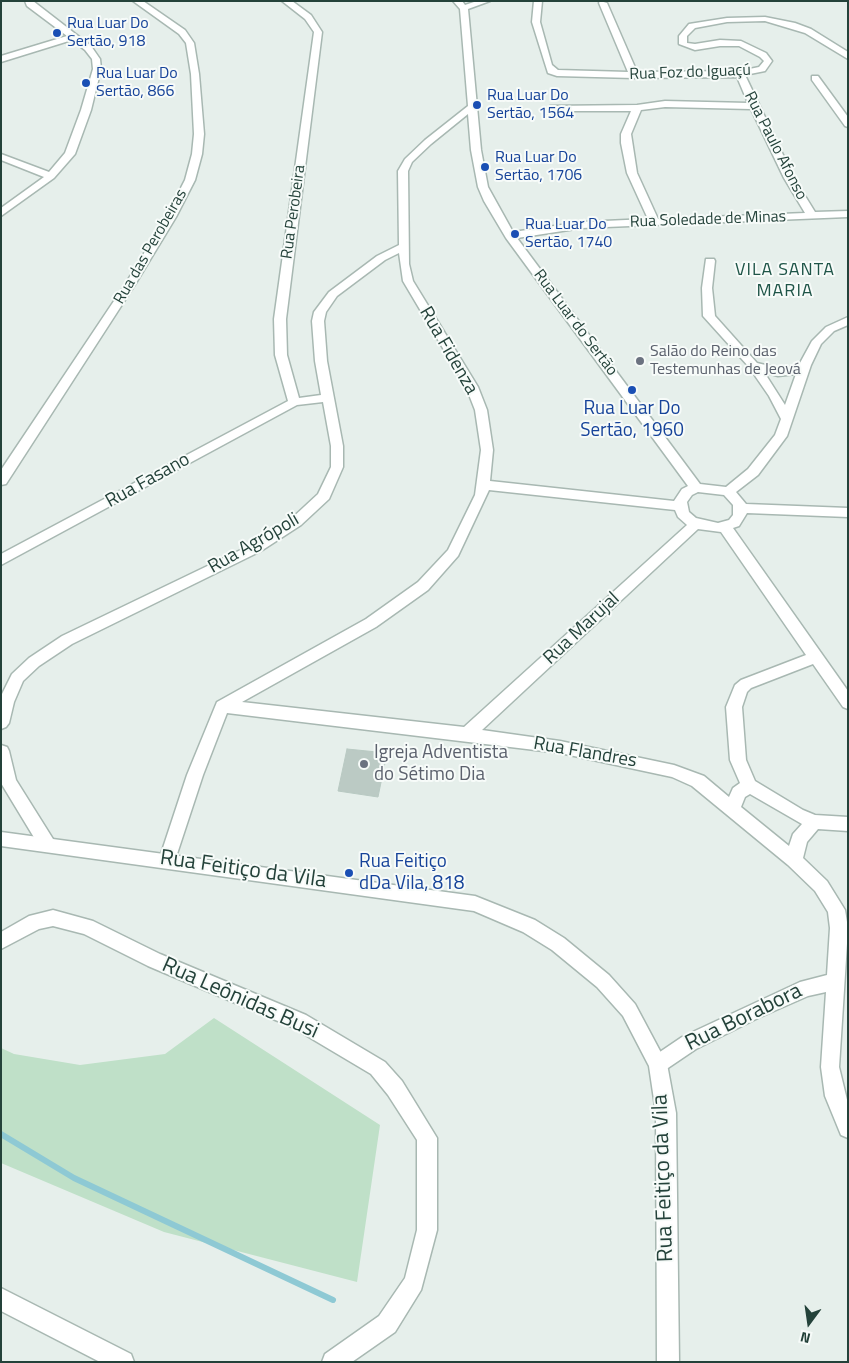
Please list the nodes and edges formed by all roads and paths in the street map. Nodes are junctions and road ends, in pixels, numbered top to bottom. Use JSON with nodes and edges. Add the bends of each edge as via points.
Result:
{"nodes":[{"id":1,"x":29,"y":1,"type":"edge"},
{"id":2,"x":286,"y":1,"type":"edge"},
{"id":3,"x":457,"y":1,"type":"edge"},
{"id":4,"x":486,"y":1,"type":"edge"},
{"id":5,"x":538,"y":1,"type":"edge"},
{"id":6,"x":140,"y":2,"type":"edge"},
{"id":7,"x":156,"y":2,"type":"edge"},
{"id":8,"x":603,"y":3,"type":"dead end"},
{"id":9,"x":464,"y":8,"type":"junction"},
{"id":10,"x":74,"y":38,"type":"junction"},
{"id":11,"x":848,"y":56,"type":"edge"},
{"id":12,"x":1,"y":59,"type":"edge"},
{"id":13,"x":740,"y":74,"type":"junction"},
{"id":14,"x":634,"y":75,"type":"junction"},
{"id":15,"x":815,"y":78,"type":"dead end"},
{"id":16,"x":473,"y":106,"type":"junction"},
{"id":17,"x":754,"y":106,"type":"junction"},
{"id":18,"x":553,"y":108,"type":"dead end"},
{"id":19,"x":637,"y":108,"type":"junction"},
{"id":20,"x":848,"y":124,"type":"edge"},
{"id":21,"x":1,"y":158,"type":"edge"},
{"id":22,"x":51,"y":176,"type":"junction"},
{"id":23,"x":1,"y":213,"type":"edge"},
{"id":24,"x":848,"y":214,"type":"edge"},
{"id":25,"x":812,"y":216,"type":"junction"},
{"id":26,"x":654,"y":222,"type":"junction"},
{"id":27,"x":510,"y":236,"type":"junction"},
{"id":28,"x":404,"y":246,"type":"junction"},
{"id":29,"x":710,"y":261,"type":"dead end"},
{"id":30,"x":848,"y":320,"type":"edge"},
{"id":31,"x":753,"y":365,"type":"junction"},
{"id":32,"x":805,"y":365,"type":"junction"},
{"id":33,"x":328,"y":398,"type":"junction"},
{"id":34,"x":294,"y":402,"type":"junction"},
{"id":35,"x":786,"y":418,"type":"junction"},
{"id":36,"x":1,"y":481,"type":"edge"},
{"id":37,"x":484,"y":485,"type":"junction"},
{"id":38,"x":696,"y":488,"type":"junction"},
{"id":39,"x":728,"y":492,"type":"junction"},
{"id":40,"x":680,"y":506,"type":"junction"},
{"id":41,"x":741,"y":508,"type":"junction"},
{"id":42,"x":848,"y":513,"type":"edge"},
{"id":43,"x":696,"y":524,"type":"junction"},
{"id":44,"x":725,"y":527,"type":"junction"},
{"id":45,"x":1,"y":560,"type":"edge"},
{"id":46,"x":814,"y":658,"type":"junction"},
{"id":47,"x":848,"y":703,"type":"edge"},
{"id":48,"x":222,"y":706,"type":"junction"},
{"id":49,"x":1,"y":723,"type":"edge"},
{"id":50,"x":467,"y":734,"type":"junction"},
{"id":51,"x":1,"y":751,"type":"edge"},
{"id":52,"x":749,"y":784,"type":"junction"},
{"id":53,"x":733,"y":808,"type":"junction"},
{"id":54,"x":814,"y":822,"type":"junction"},
{"id":55,"x":848,"y":824,"type":"edge"},
{"id":56,"x":1,"y":838,"type":"edge"},
{"id":57,"x":47,"y":844,"type":"junction"},
{"id":58,"x":167,"y":860,"type":"junction"},
{"id":59,"x":794,"y":860,"type":"junction"},
{"id":60,"x":1,"y":941,"type":"edge"},
{"id":61,"x":835,"y":981,"type":"junction"},
{"id":62,"x":658,"y":1064,"type":"junction"},
{"id":63,"x":848,"y":1128,"type":"edge"},
{"id":64,"x":1,"y":1299,"type":"edge"},
{"id":65,"x":123,"y":1362,"type":"edge"},
{"id":66,"x":333,"y":1362,"type":"edge"},
{"id":67,"x":668,"y":1362,"type":"edge"}],
"edges":[{"from":1,"to":10,"type":"street"},
{"from":2,"to":34,"type":"street","name":"Rua Perobeira","via":[[308,17],[318,32],[280,319],[281,355]]},
{"from":3,"to":9,"type":"street"},
{"from":4,"to":9,"type":"street"},
{"from":5,"to":14,"type":"street","name":"Rua Foz do Iguaçú","via":[[536,22],[551,71]]},
{"from":6,"to":7,"type":"street"},
{"from":6,"to":36,"type":"street","name":"Rua das Perobeiras","via":[[182,32],[190,43],[199,134],[190,180],[131,283]]},
{"from":8,"to":14,"type":"street"},
{"from":9,"to":16,"type":"street","name":"Rua Luar do Sertão"},
{"from":10,"to":12,"type":"street"},
{"from":10,"to":22,"type":"street","via":[[88,48],[96,59],[97,69],[70,154]]},
{"from":11,"to":13,"type":"street","name":"Rua Foz do Iguaçú","via":[[808,30],[777,21],[727,20],[700,23],[688,29],[681,41],[685,46],[736,43],[754,49],[768,61],[762,69]]},
{"from":13,"to":14,"type":"street","name":"Rua Foz do Iguaçú"},
{"from":13,"to":17,"type":"street","name":"Rua Paulo Afonso"},
{"from":15,"to":20,"type":"street"},
{"from":16,"to":27,"type":"street","name":"Rua Luar do Sertão","via":[[483,187]]},
{"from":16,"to":28,"type":"street","name":"Rua Fidenza","via":[[408,161],[404,171]]},
{"from":17,"to":19,"type":"street","via":[[665,104]]},
{"from":17,"to":25,"type":"street","name":"Rua Paulo Afonso"},
{"from":18,"to":19,"type":"street"},
{"from":19,"to":26,"type":"street","via":[[626,134],[626,143],[632,173]]},
{"from":21,"to":22,"type":"street"},
{"from":22,"to":23,"type":"street"},
{"from":24,"to":25,"type":"street","name":"Rua Soledade de Minas"},
{"from":25,"to":26,"type":"street","name":"Rua Soledade de Minas"},
{"from":26,"to":27,"type":"street","name":"Rua Soledade de Minas","via":[[582,225]]},
{"from":27,"to":38,"type":"street","name":"Rua Luar do Sertão"},
{"from":28,"to":33,"type":"street","name":"Rua Agrópoli","via":[[381,258],[333,294],[320,312],[321,361]]},
{"from":28,"to":37,"type":"street","name":"Rua Fidenza","via":[[408,281],[468,380],[481,410],[486,450]]},
{"from":29,"to":31,"type":"street","via":[[707,288],[709,316]]},
{"from":30,"to":32,"type":"street","via":[[821,337]]},
{"from":31,"to":32,"type":"street","via":[[790,372]]},
{"from":31,"to":35,"type":"street"},
{"from":32,"to":35,"type":"street"},
{"from":33,"to":34,"type":"street"},
{"from":33,"to":49,"type":"street","name":"Rua Agrópoli","via":[[337,446],[337,467],[324,496],[310,511],[256,548],[67,640],[34,662],[18,678],[6,702]]},
{"from":34,"to":45,"type":"street","name":"Rua Fasano"},
{"from":35,"to":39,"type":"street","via":[[782,436],[766,457]]},
{"from":37,"to":40,"type":"street"},
{"from":37,"to":48,"type":"street","name":"Rua Fidenza","via":[[452,553],[423,586],[371,623]]},
{"from":38,"to":39,"type":"street"},
{"from":38,"to":40,"type":"street","via":[[684,495]]},
{"from":39,"to":41,"type":"street"},
{"from":40,"to":43,"type":"street","via":[[686,518]]},
{"from":41,"to":42,"type":"street"},
{"from":41,"to":44,"type":"street","via":[[740,516]]},
{"from":43,"to":44,"type":"street","via":[[710,528]]},
{"from":43,"to":50,"type":"street","name":"Rua Marujal"},
{"from":44,"to":46,"type":"street"},
{"from":46,"to":47,"type":"street"},
{"from":46,"to":52,"type":"street","via":[[746,684],[736,696],[738,760]]},
{"from":48,"to":50,"type":"street","name":"Rua Flandres"},
{"from":48,"to":58,"type":"street"},
{"from":50,"to":53,"type":"street","name":"Rua Flandres","via":[[560,747],[674,772],[698,781]]},
{"from":51,"to":57,"type":"street","via":[[8,781]]},
{"from":52,"to":53,"type":"street","via":[[739,793]]},
{"from":52,"to":54,"type":"street","via":[[797,815]]},
{"from":53,"to":59,"type":"street","name":"Rua Flandres"},
{"from":54,"to":55,"type":"street"},
{"from":54,"to":59,"type":"street","via":[[799,839]]},
{"from":56,"to":57,"type":"street","name":"Rua Feitiço da Vila"},
{"from":57,"to":58,"type":"street","name":"Rua Feitiço da Vila"},
{"from":58,"to":62,"type":"street","name":"Rua Feitiço da Vila","via":[[475,904],[529,926],[558,944],[603,980],[629,1010]]},
{"from":59,"to":61,"type":"street","name":"Rua Flandres","via":[[821,886],[836,910],[839,928]]},
{"from":60,"to":66,"type":"street","name":"Rua Leônidas Busi","via":[[35,922],[53,918],[87,927],[154,960],[299,1021],[378,1068],[395,1088],[427,1138],[427,1230],[414,1282],[387,1324]]},
{"from":61,"to":62,"type":"street","name":"Rua Borabora","via":[[806,988],[759,1008],[689,1043]]},
{"from":61,"to":63,"type":"street","name":"Rua Flandres","via":[[830,1067],[835,1096]]},
{"from":62,"to":67,"type":"street","name":"Rua Feitiço da Vila","via":[[666,1113]]},
{"from":64,"to":65,"type":"street"}]}
